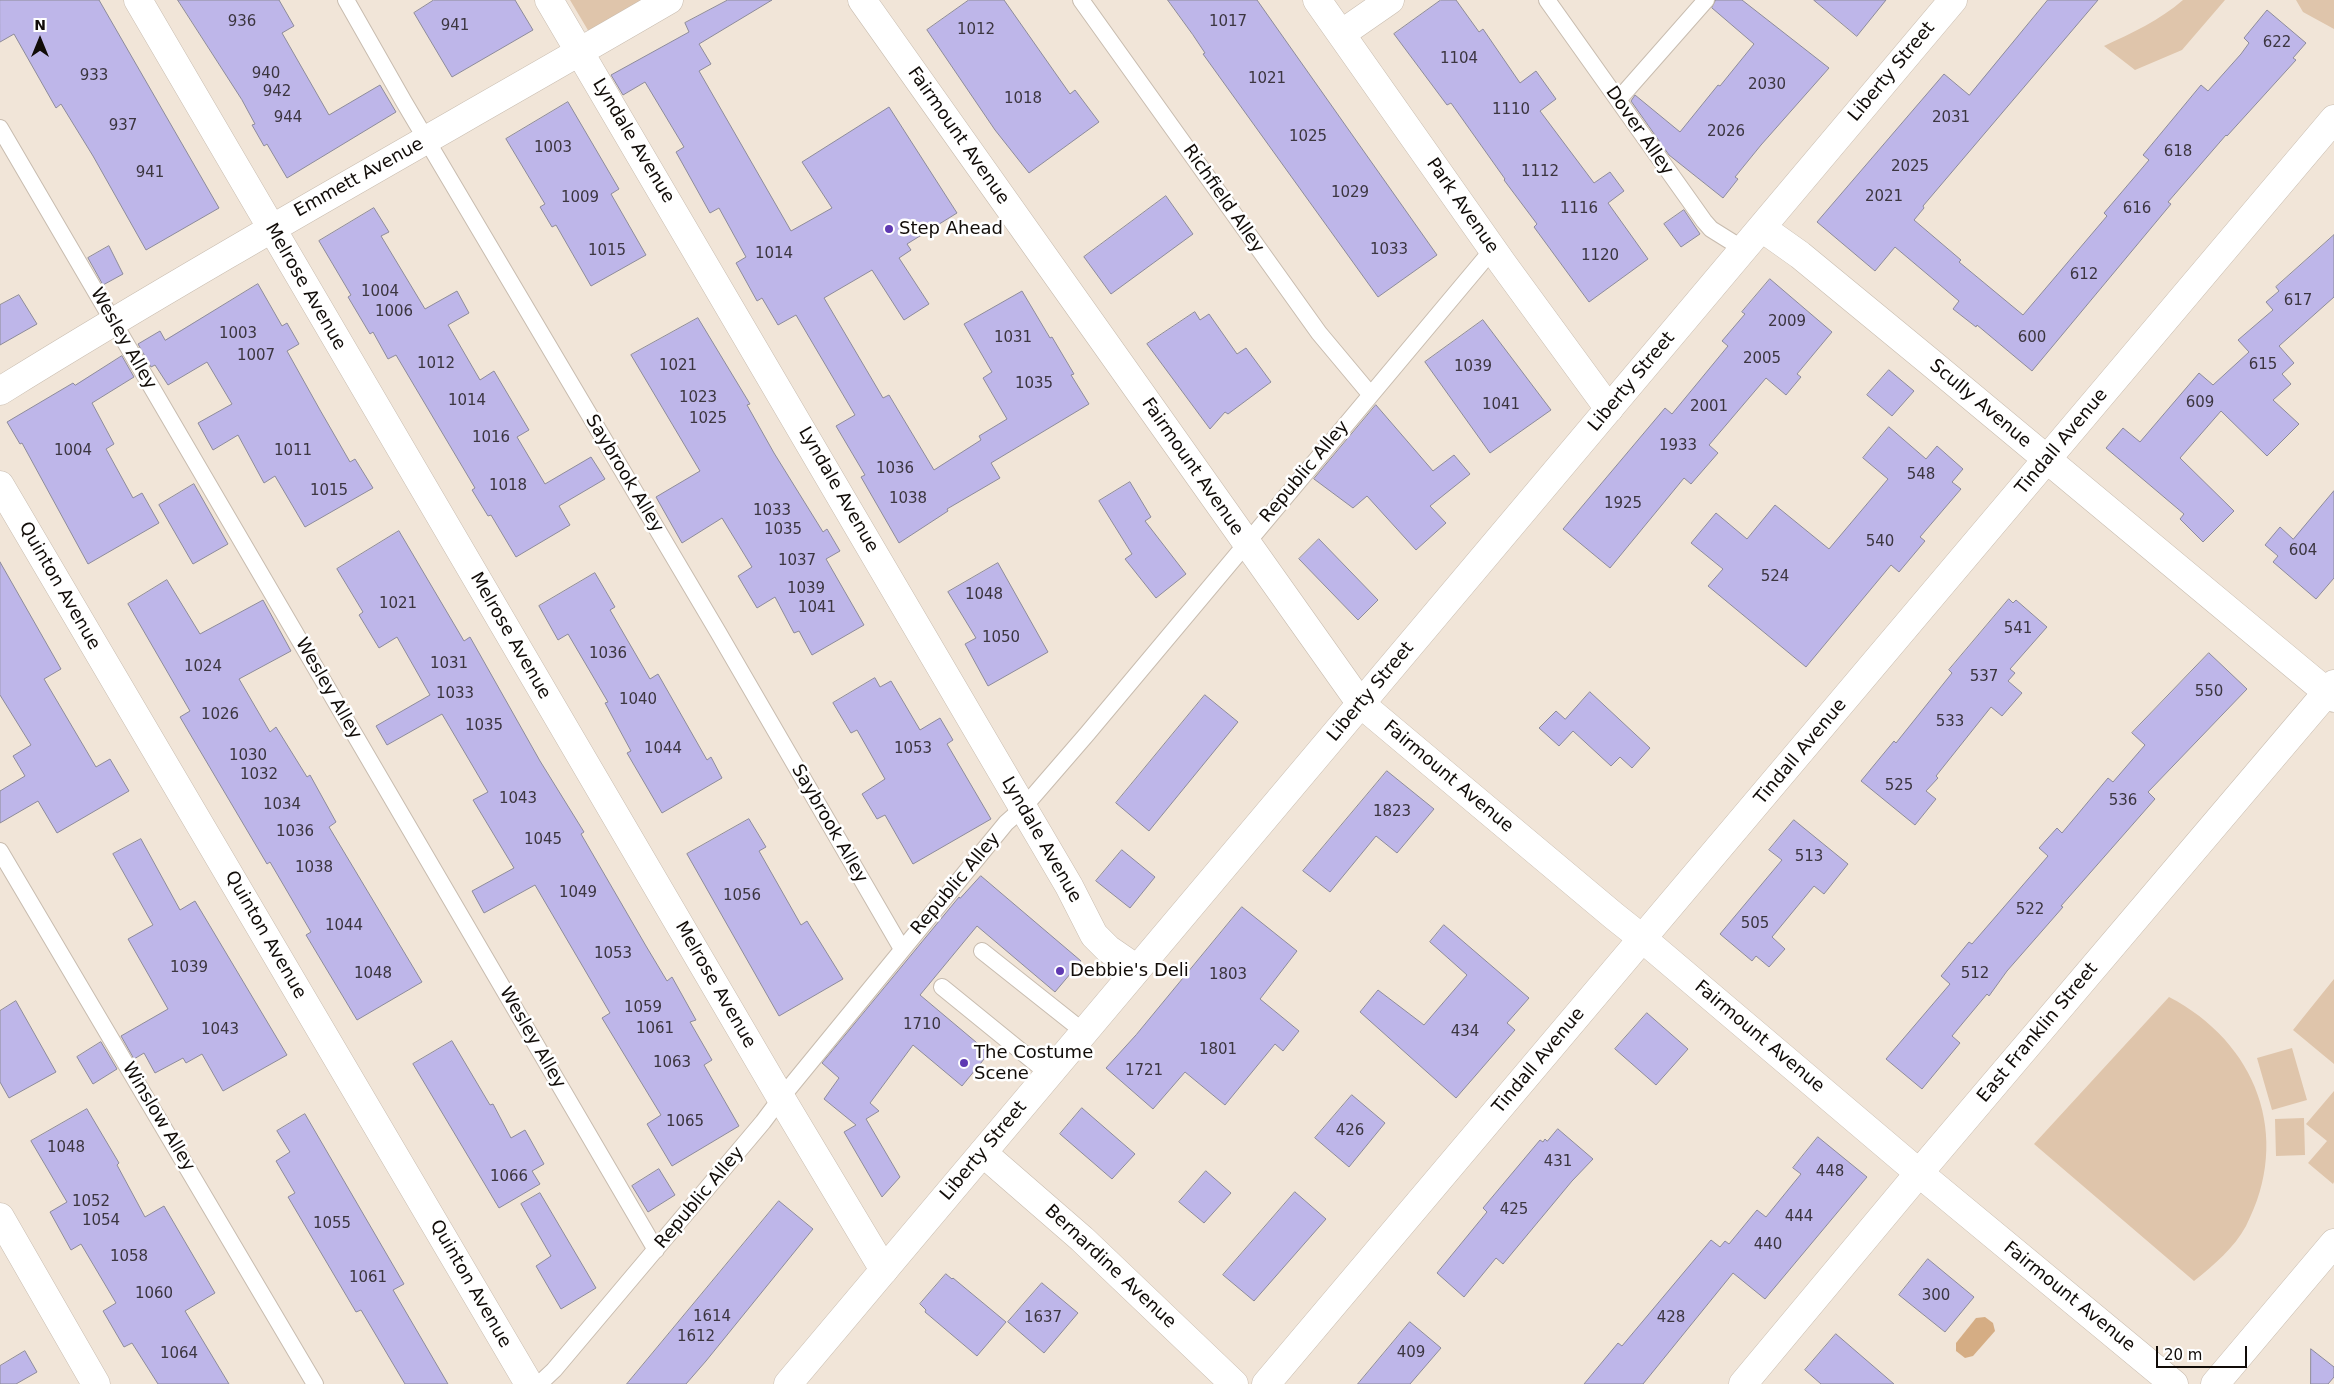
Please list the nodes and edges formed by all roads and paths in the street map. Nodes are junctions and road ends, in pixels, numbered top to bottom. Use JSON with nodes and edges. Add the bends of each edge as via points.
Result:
{"nodes":[{"id":1,"x":138,"y":0,"type":"edge"},
{"id":2,"x":346,"y":0,"type":"edge"},
{"id":3,"x":549,"y":0,"type":"edge"},
{"id":4,"x":669,"y":0,"type":"edge"},
{"id":5,"x":862,"y":0,"type":"edge"},
{"id":6,"x":1082,"y":0,"type":"edge"},
{"id":7,"x":1317,"y":0,"type":"edge"},
{"id":8,"x":1390,"y":0,"type":"edge"},
{"id":9,"x":1547,"y":0,"type":"edge"},
{"id":10,"x":1706,"y":0,"type":"edge"},
{"id":11,"x":1953,"y":0,"type":"edge"},
{"id":12,"x":1341,"y":34,"type":"junction"},
{"id":13,"x":580,"y":52,"type":"junction"},
{"id":14,"x":1618,"y":100,"type":"junction"},
{"id":15,"x":2334,"y":119,"type":"edge"},
{"id":16,"x":0,"y":128,"type":"edge"},
{"id":17,"x":426,"y":140,"type":"junction"},
{"id":18,"x":270,"y":228,"type":"junction"},
{"id":19,"x":1762,"y":228,"type":"junction"},
{"id":20,"x":1743,"y":249,"type":"junction"},
{"id":21,"x":1493,"y":250,"type":"junction"},
{"id":22,"x":113,"y":321,"type":"junction"},
{"id":23,"x":0,"y":391,"type":"edge"},
{"id":24,"x":1370,"y":394,"type":"junction"},
{"id":25,"x":1609,"y":409,"type":"junction"},
{"id":26,"x":2046,"y":460,"type":"junction"},
{"id":27,"x":0,"y":485,"type":"edge"},
{"id":28,"x":1246,"y":544,"type":"junction"},
{"id":29,"x":2332,"y":691,"type":"edge"},
{"id":30,"x":1361,"y":704,"type":"junction"},
{"id":31,"x":1023,"y":808,"type":"junction"},
{"id":32,"x":0,"y":852,"type":"edge"},
{"id":33,"x":1643,"y":939,"type":"junction"},
{"id":34,"x":902,"y":949,"type":"junction"},
{"id":35,"x":982,"y":952,"type":"dead end"},
{"id":36,"x":1137,"y":969,"type":"junction"},
{"id":37,"x":942,"y":986,"type":"dead end"},
{"id":38,"x":1084,"y":1032,"type":"junction"},
{"id":39,"x":1049,"y":1074,"type":"junction"},
{"id":40,"x":781,"y":1098,"type":"junction"},
{"id":41,"x":983,"y":1153,"type":"junction"},
{"id":42,"x":1918,"y":1173,"type":"junction"},
{"id":43,"x":0,"y":1217,"type":"edge"},
{"id":44,"x":2334,"y":1243,"type":"edge"},
{"id":45,"x":656,"y":1250,"type":"junction"},
{"id":46,"x":884,"y":1270,"type":"junction"},
{"id":47,"x":96,"y":1384,"type":"edge"},
{"id":48,"x":316,"y":1384,"type":"edge"},
{"id":49,"x":529,"y":1384,"type":"edge"},
{"id":50,"x":539,"y":1384,"type":"edge"},
{"id":51,"x":788,"y":1384,"type":"edge"},
{"id":52,"x":1234,"y":1384,"type":"edge"},
{"id":53,"x":1266,"y":1384,"type":"edge"},
{"id":54,"x":1743,"y":1384,"type":"edge"},
{"id":55,"x":2174,"y":1384,"type":"edge"},
{"id":56,"x":2215,"y":1384,"type":"edge"}],
"edges":[{"from":1,"to":18,"type":"street","name":"Melrose Avenue"},
{"from":2,"to":17,"type":"lane","name":"Saybrook Alley"},
{"from":3,"to":13,"type":"street","name":"Lyndale Avenue"},
{"from":4,"to":13,"type":"street","name":"Emmett Avenue"},
{"from":5,"to":28,"type":"street","name":"Fairmount Avenue"},
{"from":6,"to":24,"type":"lane","name":"Richfield Alley","via":[[1319,334]]},
{"from":7,"to":12,"type":"street","name":"Park Avenue"},
{"from":8,"to":12,"type":"street"},
{"from":9,"to":14,"type":"lane","name":"Dover Alley"},
{"from":10,"to":14,"type":"lane"},
{"from":11,"to":19,"type":"street","name":"Liberty Street"},
{"from":12,"to":21,"type":"street","name":"Park Avenue"},
{"from":13,"to":17,"type":"street","name":"Emmett Avenue"},
{"from":13,"to":31,"type":"street","name":"Lyndale Avenue"},
{"from":14,"to":20,"type":"lane","name":"Dover Alley","via":[[1704,222]]},
{"from":15,"to":26,"type":"street","name":"Tindall Avenue"},
{"from":16,"to":22,"type":"lane","name":"Wesley Alley"},
{"from":17,"to":18,"type":"street","name":"Emmett Avenue"},
{"from":17,"to":34,"type":"lane","name":"Saybrook Alley"},
{"from":18,"to":22,"type":"street","name":"Emmett Avenue"},
{"from":18,"to":40,"type":"street","name":"Melrose Avenue"},
{"from":19,"to":20,"type":"street","name":"Liberty Street"},
{"from":19,"to":26,"type":"street","name":"Scully Avenue","via":[[1807,261]]},
{"from":20,"to":25,"type":"street","name":"Liberty Street"},
{"from":21,"to":24,"type":"lane","name":"Republic Alley"},
{"from":21,"to":25,"type":"street","name":"Park Avenue"},
{"from":22,"to":23,"type":"street","name":"Emmett Avenue"},
{"from":22,"to":45,"type":"lane","name":"Wesley Alley"},
{"from":24,"to":28,"type":"lane","name":"Republic Alley"},
{"from":25,"to":30,"type":"street","name":"Liberty Street"},
{"from":26,"to":29,"type":"street","name":"Scully Avenue"},
{"from":26,"to":33,"type":"street","name":"Tindall Avenue"},
{"from":27,"to":49,"type":"street","name":"Quinton Avenue"},
{"from":28,"to":30,"type":"street","name":"Fairmount Avenue"},
{"from":28,"to":31,"type":"lane","name":"Republic Alley"},
{"from":29,"to":42,"type":"street","name":"East Franklin Street"},
{"from":30,"to":33,"type":"street","name":"Fairmount Avenue"},
{"from":30,"to":36,"type":"street","name":"Liberty Street"},
{"from":31,"to":34,"type":"lane","name":"Republic Alley","via":[[1006,823]]},
{"from":31,"to":36,"type":"street","name":"Lyndale Avenue","via":[[1094,935]]},
{"from":32,"to":48,"type":"lane","name":"Winslow Alley"},
{"from":33,"to":42,"type":"street","name":"Fairmount Avenue"},
{"from":33,"to":53,"type":"street","name":"Tindall Avenue"},
{"from":34,"to":40,"type":"lane","name":"Republic Alley"},
{"from":35,"to":38,"type":"lane"},
{"from":36,"to":38,"type":"street","name":"Liberty Street"},
{"from":37,"to":39,"type":"lane"},
{"from":38,"to":39,"type":"street","name":"Liberty Street"},
{"from":39,"to":41,"type":"street","name":"Liberty Street"},
{"from":40,"to":45,"type":"lane","name":"Republic Alley"},
{"from":40,"to":46,"type":"street","name":"Melrose Avenue"},
{"from":41,"to":46,"type":"street","name":"Liberty Street"},
{"from":41,"to":52,"type":"street","name":"Bernardine Avenue","via":[[1082,1239]]},
{"from":42,"to":54,"type":"street","name":"East Franklin Street"},
{"from":42,"to":55,"type":"street","name":"Fairmount Avenue"},
{"from":43,"to":47,"type":"street"},
{"from":44,"to":56,"type":"street"},
{"from":45,"to":50,"type":"lane","name":"Republic Alley"},
{"from":46,"to":51,"type":"street","name":"Liberty Street"}]}
